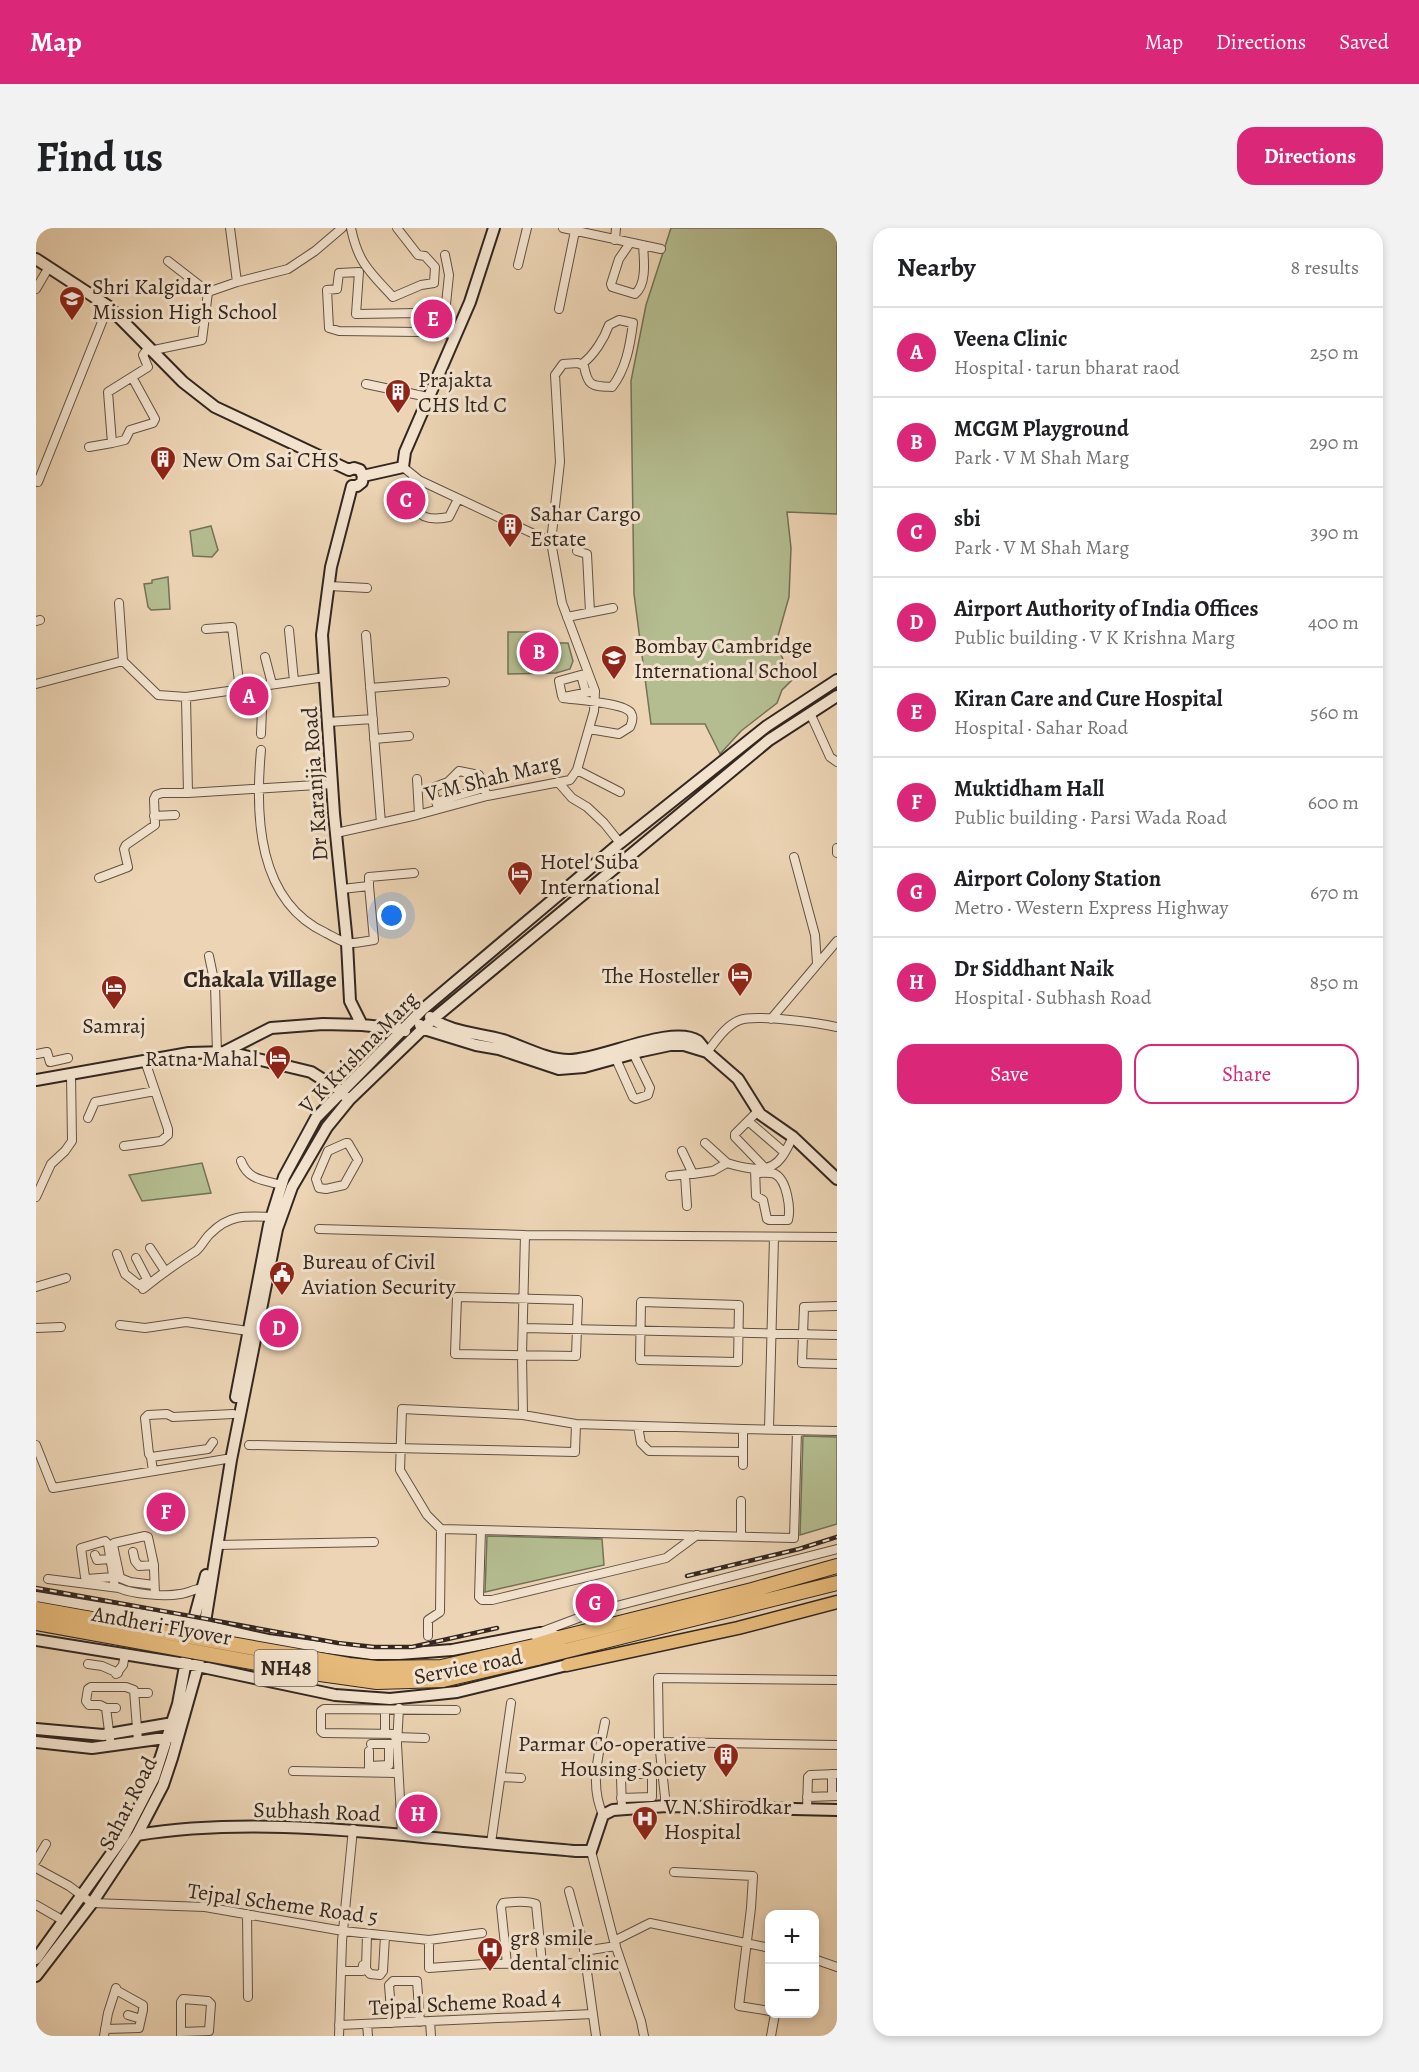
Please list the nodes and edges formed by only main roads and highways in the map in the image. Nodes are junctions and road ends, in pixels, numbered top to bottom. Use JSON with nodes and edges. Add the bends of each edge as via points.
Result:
{"nodes":[{"id":1,"x":837,"y":1566,"type":"edge"},
{"id":2,"x":837,"y":1583,"type":"edge"},
{"id":3,"x":837,"y":1602,"type":"edge"},
{"id":4,"x":36,"y":1609,"type":"edge"},
{"id":5,"x":36,"y":1623,"type":"edge"},
{"id":6,"x":536,"y":1652,"type":"junction"},
{"id":7,"x":566,"y":1659,"type":"junction"}],
"edges":[{"from":1,"to":6,"type":"highway","name":"Andheri Flyover","number":"NH48","via":[[563,1637]]},
{"from":2,"to":7,"type":"highway","number":"NH48"},
{"from":3,"to":7,"type":"main road","via":[[738,1628]]},
{"from":4,"to":6,"type":"highway","name":"Andheri Flyover","number":"NH48","bridge":true,"via":[[377,1668],[441,1666]]},
{"from":5,"to":6,"type":"highway","name":"Andheri Flyover","number":"NH48","bridge":true,"via":[[377,1682],[443,1680]]},
{"from":6,"to":7,"type":"highway","name":"Andheri Flyover","number":"NH48"}]}
